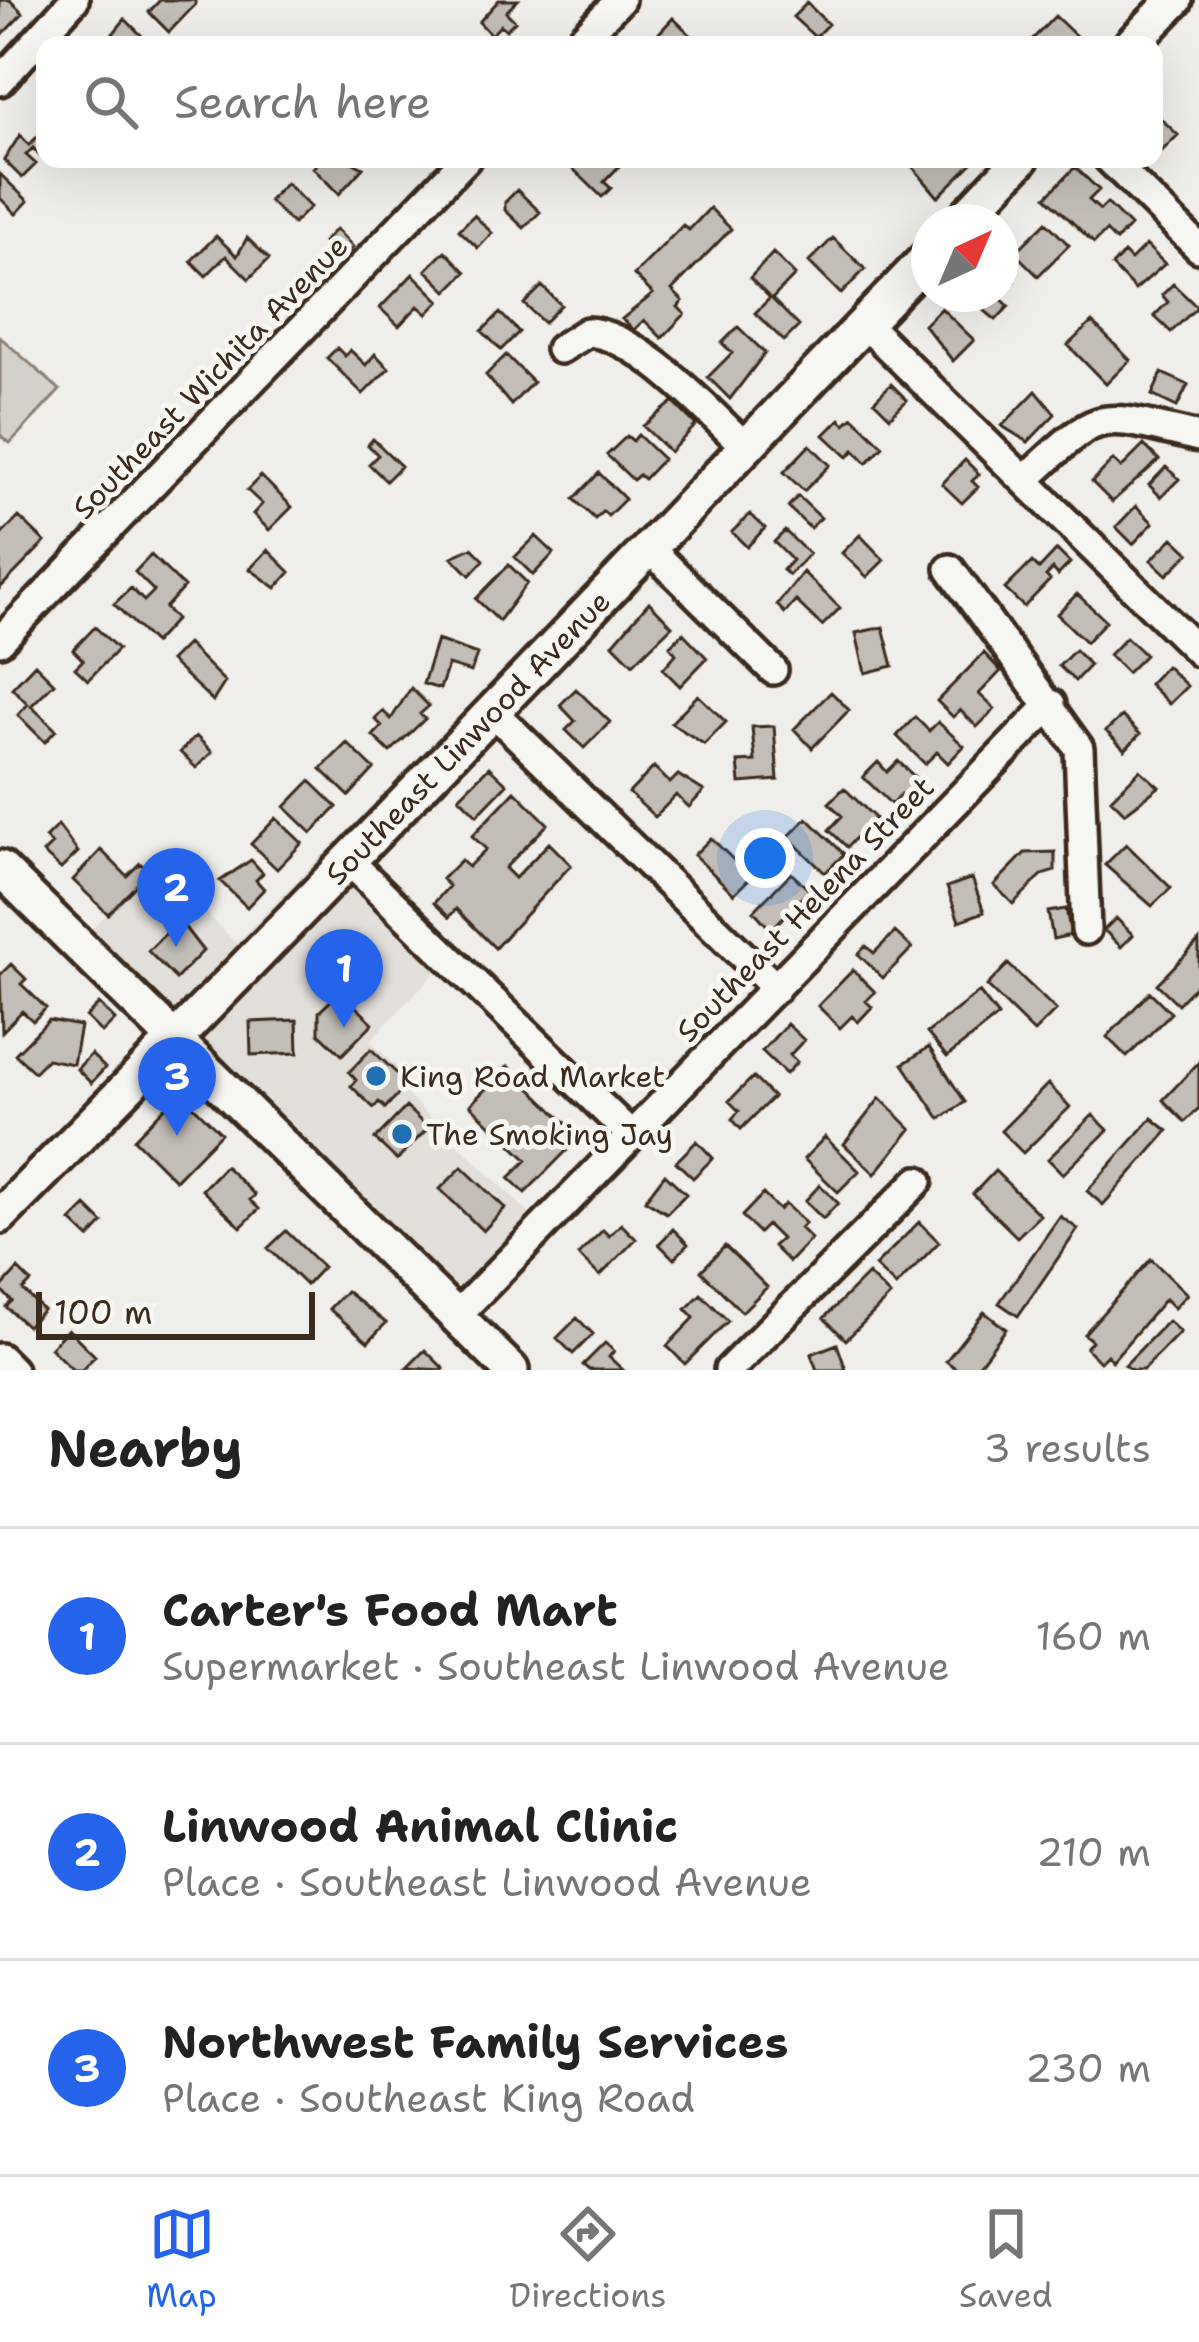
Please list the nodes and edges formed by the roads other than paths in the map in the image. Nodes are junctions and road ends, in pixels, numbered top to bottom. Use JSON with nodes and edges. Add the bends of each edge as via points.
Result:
{"nodes":[{"id":1,"x":74,"y":0,"type":"edge"},
{"id":2,"x":620,"y":0,"type":"edge"},
{"id":3,"x":1174,"y":0,"type":"edge"},
{"id":4,"x":41,"y":36,"type":"edge"},
{"id":5,"x":585,"y":36,"type":"edge"},
{"id":6,"x":1140,"y":36,"type":"edge"},
{"id":7,"x":36,"y":42,"type":"edge"},
{"id":8,"x":0,"y":81,"type":"edge"},
{"id":9,"x":457,"y":168,"type":"edge"},
{"id":10,"x":1013,"y":168,"type":"edge"},
{"id":11,"x":1118,"y":168,"type":"edge"},
{"id":12,"x":979,"y":204,"type":"edge"},
{"id":13,"x":1199,"y":248,"type":"edge"},
{"id":14,"x":911,"y":275,"type":"edge"},
{"id":15,"x":864,"y":323,"type":"junction"},
{"id":16,"x":560,"y":349,"type":"dead end"},
{"id":17,"x":1199,"y":436,"type":"edge"},
{"id":18,"x":746,"y":446,"type":"junction"},
{"id":19,"x":1026,"y":479,"type":"junction"},
{"id":20,"x":648,"y":547,"type":"junction"},
{"id":21,"x":950,"y":569,"type":"dead end"},
{"id":22,"x":0,"y":641,"type":"edge"},
{"id":23,"x":1199,"y":652,"type":"edge"},
{"id":24,"x":773,"y":670,"type":"dead end"},
{"id":25,"x":1051,"y":704,"type":"junction"},
{"id":26,"x":491,"y":710,"type":"junction"},
{"id":27,"x":347,"y":859,"type":"junction"},
{"id":28,"x":0,"y":868,"type":"edge"},
{"id":29,"x":1086,"y":930,"type":"dead end"},
{"id":30,"x":776,"y":988,"type":"junction"},
{"id":31,"x":175,"y":1041,"type":"junction"},
{"id":32,"x":631,"y":1135,"type":"junction"},
{"id":33,"x":919,"y":1181,"type":"dead end"},
{"id":34,"x":0,"y":1216,"type":"edge"},
{"id":35,"x":456,"y":1316,"type":"junction"},
{"id":36,"x":0,"y":1358,"type":"edge"},
{"id":37,"x":12,"y":1370,"type":"edge"},
{"id":38,"x":511,"y":1370,"type":"edge"},
{"id":39,"x":729,"y":1370,"type":"edge"}],
"edges":[{"from":1,"to":4,"type":"street"},
{"from":2,"to":5,"type":"street"},
{"from":3,"to":6,"type":"main road"},
{"from":7,"to":8,"type":"street"},
{"from":9,"to":22,"type":"street","name":"Southeast Wichita Avenue"},
{"from":10,"to":12,"type":"main road"},
{"from":11,"to":13,"type":"street"},
{"from":14,"to":15,"type":"main road","name":"Southeast Linwood Avenue"},
{"from":15,"to":18,"type":"main road","name":"Southeast Linwood Avenue"},
{"from":15,"to":19,"type":"street"},
{"from":16,"to":18,"type":"street","via":[[587,332],[615,339]]},
{"from":17,"to":19,"type":"street","via":[[1091,421]]},
{"from":18,"to":20,"type":"main road","name":"Southeast Linwood Avenue"},
{"from":19,"to":23,"type":"street"},
{"from":20,"to":24,"type":"street"},
{"from":20,"to":26,"type":"main road","name":"Southeast Linwood Avenue"},
{"from":21,"to":25,"type":"street"},
{"from":25,"to":29,"type":"street","via":[[1079,748]]},
{"from":25,"to":30,"type":"street","name":"Southeast Helena Street"},
{"from":26,"to":27,"type":"main road","name":"Southeast Linwood Avenue"},
{"from":26,"to":30,"type":"street"},
{"from":27,"to":31,"type":"main road","name":"Southeast Linwood Avenue"},
{"from":27,"to":32,"type":"street"},
{"from":28,"to":31,"type":"main road"},
{"from":30,"to":32,"type":"street","name":"Southeast Helena Street"},
{"from":31,"to":34,"type":"main road","name":"Southeast Linwood Avenue"},
{"from":31,"to":35,"type":"main road"},
{"from":32,"to":35,"type":"street","name":"Southeast Helena Street"},
{"from":33,"to":39,"type":"street"},
{"from":35,"to":38,"type":"main road"},
{"from":36,"to":37,"type":"street"}]}
